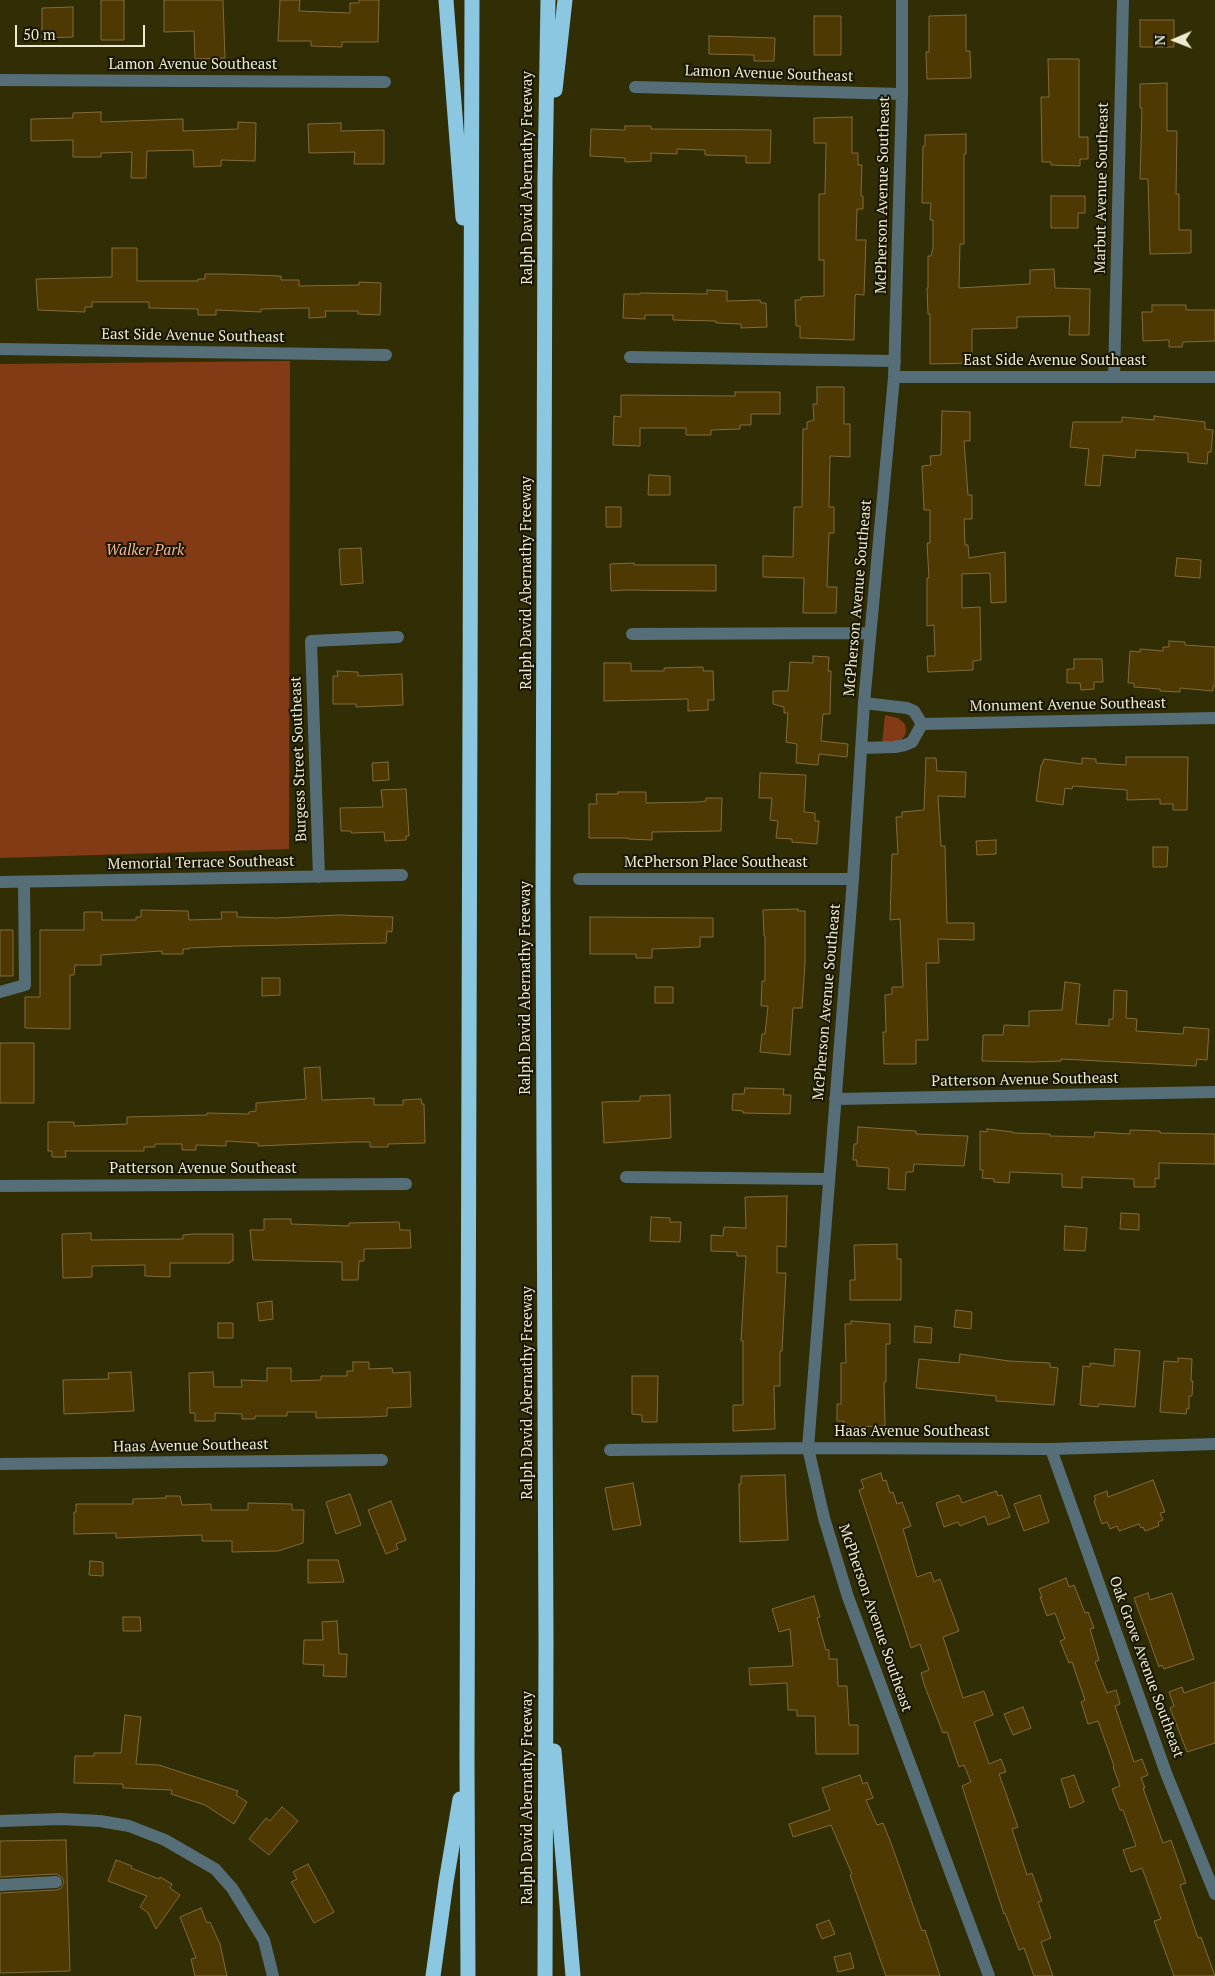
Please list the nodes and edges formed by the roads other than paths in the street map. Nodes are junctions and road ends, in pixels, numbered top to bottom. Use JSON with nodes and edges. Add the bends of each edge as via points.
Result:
{"nodes":[{"id":1,"x":446,"y":0,"type":"edge"},
{"id":2,"x":472,"y":0,"type":"edge"},
{"id":3,"x":548,"y":0,"type":"edge"},
{"id":4,"x":565,"y":0,"type":"edge"},
{"id":5,"x":902,"y":0,"type":"edge"},
{"id":6,"x":1123,"y":0,"type":"edge"},
{"id":7,"x":0,"y":80,"type":"edge"},
{"id":8,"x":385,"y":82,"type":"dead end"},
{"id":9,"x":635,"y":87,"type":"dead end"},
{"id":10,"x":902,"y":94,"type":"junction"},
{"id":11,"x":545,"y":179,"type":"junction"},
{"id":12,"x":471,"y":327,"type":"junction"},
{"id":13,"x":0,"y":349,"type":"edge"},
{"id":14,"x":386,"y":355,"type":"dead end"},
{"id":15,"x":630,"y":357,"type":"dead end"},
{"id":16,"x":895,"y":361,"type":"junction"},
{"id":17,"x":894,"y":377,"type":"junction"},
{"id":18,"x":1114,"y":377,"type":"junction"},
{"id":19,"x":1215,"y":377,"type":"edge"},
{"id":20,"x":870,"y":633,"type":"junction"},
{"id":21,"x":632,"y":634,"type":"dead end"},
{"id":22,"x":398,"y":637,"type":"dead end"},
{"id":23,"x":864,"y":702,"type":"junction"},
{"id":24,"x":1215,"y":718,"type":"edge"},
{"id":25,"x":922,"y":724,"type":"junction"},
{"id":26,"x":861,"y":748,"type":"junction"},
{"id":27,"x":402,"y":875,"type":"dead end"},
{"id":28,"x":319,"y":877,"type":"junction"},
{"id":29,"x":853,"y":879,"type":"junction"},
{"id":30,"x":579,"y":880,"type":"dead end"},
{"id":31,"x":0,"y":882,"type":"edge"},
{"id":32,"x":24,"y":882,"type":"junction"},
{"id":33,"x":0,"y":992,"type":"edge"},
{"id":34,"x":1215,"y":1092,"type":"edge"},
{"id":35,"x":835,"y":1099,"type":"junction"},
{"id":36,"x":626,"y":1177,"type":"dead end"},
{"id":37,"x":828,"y":1180,"type":"junction"},
{"id":38,"x":406,"y":1184,"type":"dead end"},
{"id":39,"x":0,"y":1186,"type":"edge"},
{"id":40,"x":1215,"y":1444,"type":"edge"},
{"id":41,"x":808,"y":1448,"type":"junction"},
{"id":42,"x":1051,"y":1449,"type":"junction"},
{"id":43,"x":610,"y":1450,"type":"dead end"},
{"id":44,"x":382,"y":1460,"type":"dead end"},
{"id":45,"x":0,"y":1464,"type":"edge"},
{"id":46,"x":546,"y":1642,"type":"junction"},
{"id":47,"x":467,"y":1758,"type":"junction"},
{"id":48,"x":0,"y":1821,"type":"edge"},
{"id":49,"x":56,"y":1882,"type":"dead end"},
{"id":50,"x":0,"y":1885,"type":"edge"},
{"id":51,"x":1215,"y":1894,"type":"edge"},
{"id":52,"x":273,"y":1976,"type":"edge"},
{"id":53,"x":433,"y":1976,"type":"edge"},
{"id":54,"x":468,"y":1976,"type":"edge"},
{"id":55,"x":545,"y":1976,"type":"edge"},
{"id":56,"x":573,"y":1976,"type":"edge"},
{"id":57,"x":989,"y":1976,"type":"edge"}],
"edges":[{"from":1,"to":12,"type":"highway"},
{"from":2,"to":12,"type":"highway"},
{"from":3,"to":11,"type":"highway","name":"Ralph David Abernathy Freeway"},
{"from":4,"to":11,"type":"highway"},
{"from":5,"to":10,"type":"street","name":"McPherson Avenue Southeast"},
{"from":6,"to":18,"type":"street","name":"Marbut Avenue Southeast"},
{"from":7,"to":8,"type":"street","name":"Lamon Avenue Southeast"},
{"from":9,"to":10,"type":"street","name":"Lamon Avenue Southeast"},
{"from":10,"to":16,"type":"street","name":"McPherson Avenue Southeast"},
{"from":11,"to":46,"type":"highway","name":"Ralph David Abernathy Freeway"},
{"from":12,"to":47,"type":"highway"},
{"from":13,"to":14,"type":"street","name":"East Side Avenue Southeast"},
{"from":15,"to":16,"type":"street"},
{"from":16,"to":17,"type":"street","name":"McPherson Avenue Southeast"},
{"from":17,"to":18,"type":"street","name":"East Side Avenue Southeast"},
{"from":17,"to":20,"type":"street","name":"McPherson Avenue Southeast"},
{"from":18,"to":19,"type":"street","name":"East Side Avenue Southeast"},
{"from":20,"to":21,"type":"street"},
{"from":20,"to":23,"type":"street","name":"McPherson Avenue Southeast"},
{"from":22,"to":28,"type":"street","name":"Burgess Street Southeast","via":[[311,641]]},
{"from":23,"to":25,"type":"street","via":[[914,710]]},
{"from":23,"to":26,"type":"street","name":"McPherson Avenue Southeast"},
{"from":24,"to":25,"type":"street","name":"Monument Avenue Southeast"},
{"from":25,"to":26,"type":"street","via":[[912,742],[905,745]]},
{"from":26,"to":29,"type":"street","name":"McPherson Avenue Southeast"},
{"from":27,"to":28,"type":"street","name":"Memorial Terrace Southeast"},
{"from":28,"to":32,"type":"street","name":"Memorial Terrace Southeast"},
{"from":29,"to":30,"type":"street","name":"McPherson Place Southeast"},
{"from":29,"to":35,"type":"street","name":"McPherson Avenue Southeast"},
{"from":31,"to":32,"type":"street","name":"Memorial Terrace Southeast"},
{"from":32,"to":33,"type":"street","via":[[26,984]]},
{"from":34,"to":35,"type":"street","name":"Patterson Avenue Southeast"},
{"from":35,"to":37,"type":"street","name":"McPherson Avenue Southeast"},
{"from":36,"to":37,"type":"street"},
{"from":37,"to":41,"type":"street","name":"McPherson Avenue Southeast"},
{"from":38,"to":39,"type":"street","name":"Patterson Avenue Southeast"},
{"from":40,"to":42,"type":"street","name":"Haas Avenue Southeast"},
{"from":41,"to":42,"type":"street","name":"Haas Avenue Southeast"},
{"from":41,"to":43,"type":"street","name":"Haas Avenue Southeast"},
{"from":41,"to":57,"type":"street","name":"McPherson Avenue Southeast","via":[[824,1518],[848,1597]]},
{"from":42,"to":51,"type":"street","name":"Oak Grove Avenue Southeast","via":[[1166,1773]]},
{"from":44,"to":45,"type":"street","name":"Haas Avenue Southeast"},
{"from":46,"to":55,"type":"highway","name":"Ralph David Abernathy Freeway"},
{"from":46,"to":56,"type":"highway"},
{"from":47,"to":53,"type":"highway"},
{"from":47,"to":54,"type":"highway"},
{"from":48,"to":52,"type":"street","via":[[100,1821],[129,1826],[165,1840],[216,1869],[232,1888],[264,1940]]},
{"from":49,"to":50,"type":"street"}]}
